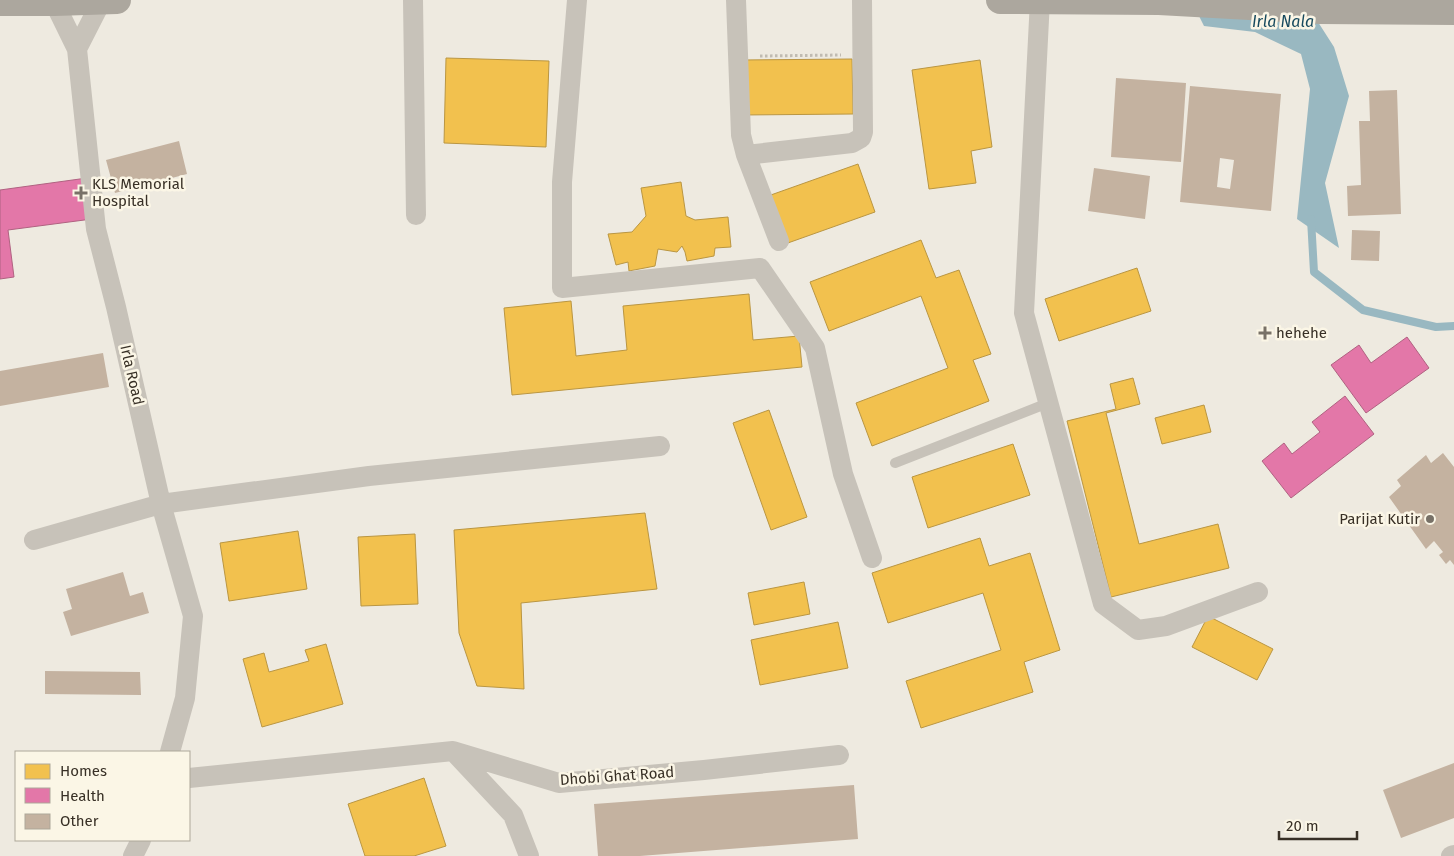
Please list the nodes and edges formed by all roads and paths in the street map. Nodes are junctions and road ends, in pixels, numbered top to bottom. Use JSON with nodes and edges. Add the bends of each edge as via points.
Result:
{"nodes":[{"id":1,"x":102,"y":0,"type":"edge"},
{"id":2,"x":117,"y":0,"type":"edge"},
{"id":3,"x":413,"y":0,"type":"edge"},
{"id":4,"x":577,"y":0,"type":"edge"},
{"id":5,"x":736,"y":0,"type":"edge"},
{"id":6,"x":862,"y":0,"type":"edge"},
{"id":7,"x":1000,"y":0,"type":"edge"},
{"id":8,"x":1040,"y":0,"type":"edge"},
{"id":9,"x":0,"y":2,"type":"edge"},
{"id":10,"x":54,"y":2,"type":"junction"},
{"id":11,"x":1454,"y":11,"type":"edge"},
{"id":12,"x":77,"y":49,"type":"junction"},
{"id":13,"x":862,"y":54,"type":"junction"},
{"id":14,"x":737,"y":56,"type":"junction"},
{"id":15,"x":746,"y":156,"type":"junction"},
{"id":16,"x":416,"y":215,"type":"dead end"},
{"id":17,"x":779,"y":241,"type":"dead end"},
{"id":18,"x":1048,"y":403,"type":"junction"},
{"id":19,"x":660,"y":446,"type":"dead end"},
{"id":20,"x":896,"y":464,"type":"dead end"},
{"id":21,"x":161,"y":504,"type":"junction"},
{"id":22,"x":34,"y":540,"type":"dead end"},
{"id":23,"x":872,"y":558,"type":"dead end"},
{"id":24,"x":1258,"y":592,"type":"dead end"},
{"id":25,"x":170,"y":751,"type":"edge"},
{"id":26,"x":453,"y":751,"type":"junction"},
{"id":27,"x":839,"y":756,"type":"dead end"},
{"id":28,"x":190,"y":778,"type":"edge"},
{"id":29,"x":140,"y":841,"type":"edge"},
{"id":30,"x":132,"y":856,"type":"edge"},
{"id":31,"x":529,"y":856,"type":"edge"}],
"edges":[{"from":1,"to":2,"type":"main road"},
{"from":1,"to":10,"type":"main road"},
{"from":1,"to":12,"type":"street"},
{"from":3,"to":16,"type":"street"},
{"from":4,"to":23,"type":"street","via":[[562,182],[562,288],[760,268],[815,348],[843,474]]},
{"from":5,"to":14,"type":"street"},
{"from":6,"to":13,"type":"street"},
{"from":7,"to":8,"type":"main road"},
{"from":8,"to":11,"type":"main road","via":[[1159,1],[1320,10]]},
{"from":8,"to":18,"type":"street","via":[[1024,313]]},
{"from":9,"to":10,"type":"main road"},
{"from":10,"to":12,"type":"street"},
{"from":12,"to":21,"type":"street","name":"Irla Road","via":[[96,229]]},
{"from":13,"to":14,"type":"path"},
{"from":13,"to":15,"type":"street","via":[[861,138],[852,143]]},
{"from":14,"to":15,"type":"street","via":[[741,134]]},
{"from":15,"to":17,"type":"street"},
{"from":18,"to":20,"type":"lane"},
{"from":18,"to":24,"type":"street","via":[[1103,604],[1138,630],[1166,626]]},
{"from":19,"to":21,"type":"street","via":[[369,476]]},
{"from":21,"to":22,"type":"street"},
{"from":21,"to":25,"type":"street","name":"Irla Road","via":[[192,616],[185,698]]},
{"from":26,"to":27,"type":"street","name":"Dhobi Ghat Road","via":[[559,783]]},
{"from":26,"to":28,"type":"street","name":"Dhobi Ghat Road"},
{"from":26,"to":31,"type":"street","via":[[513,814]]},
{"from":29,"to":30,"type":"street"}]}
